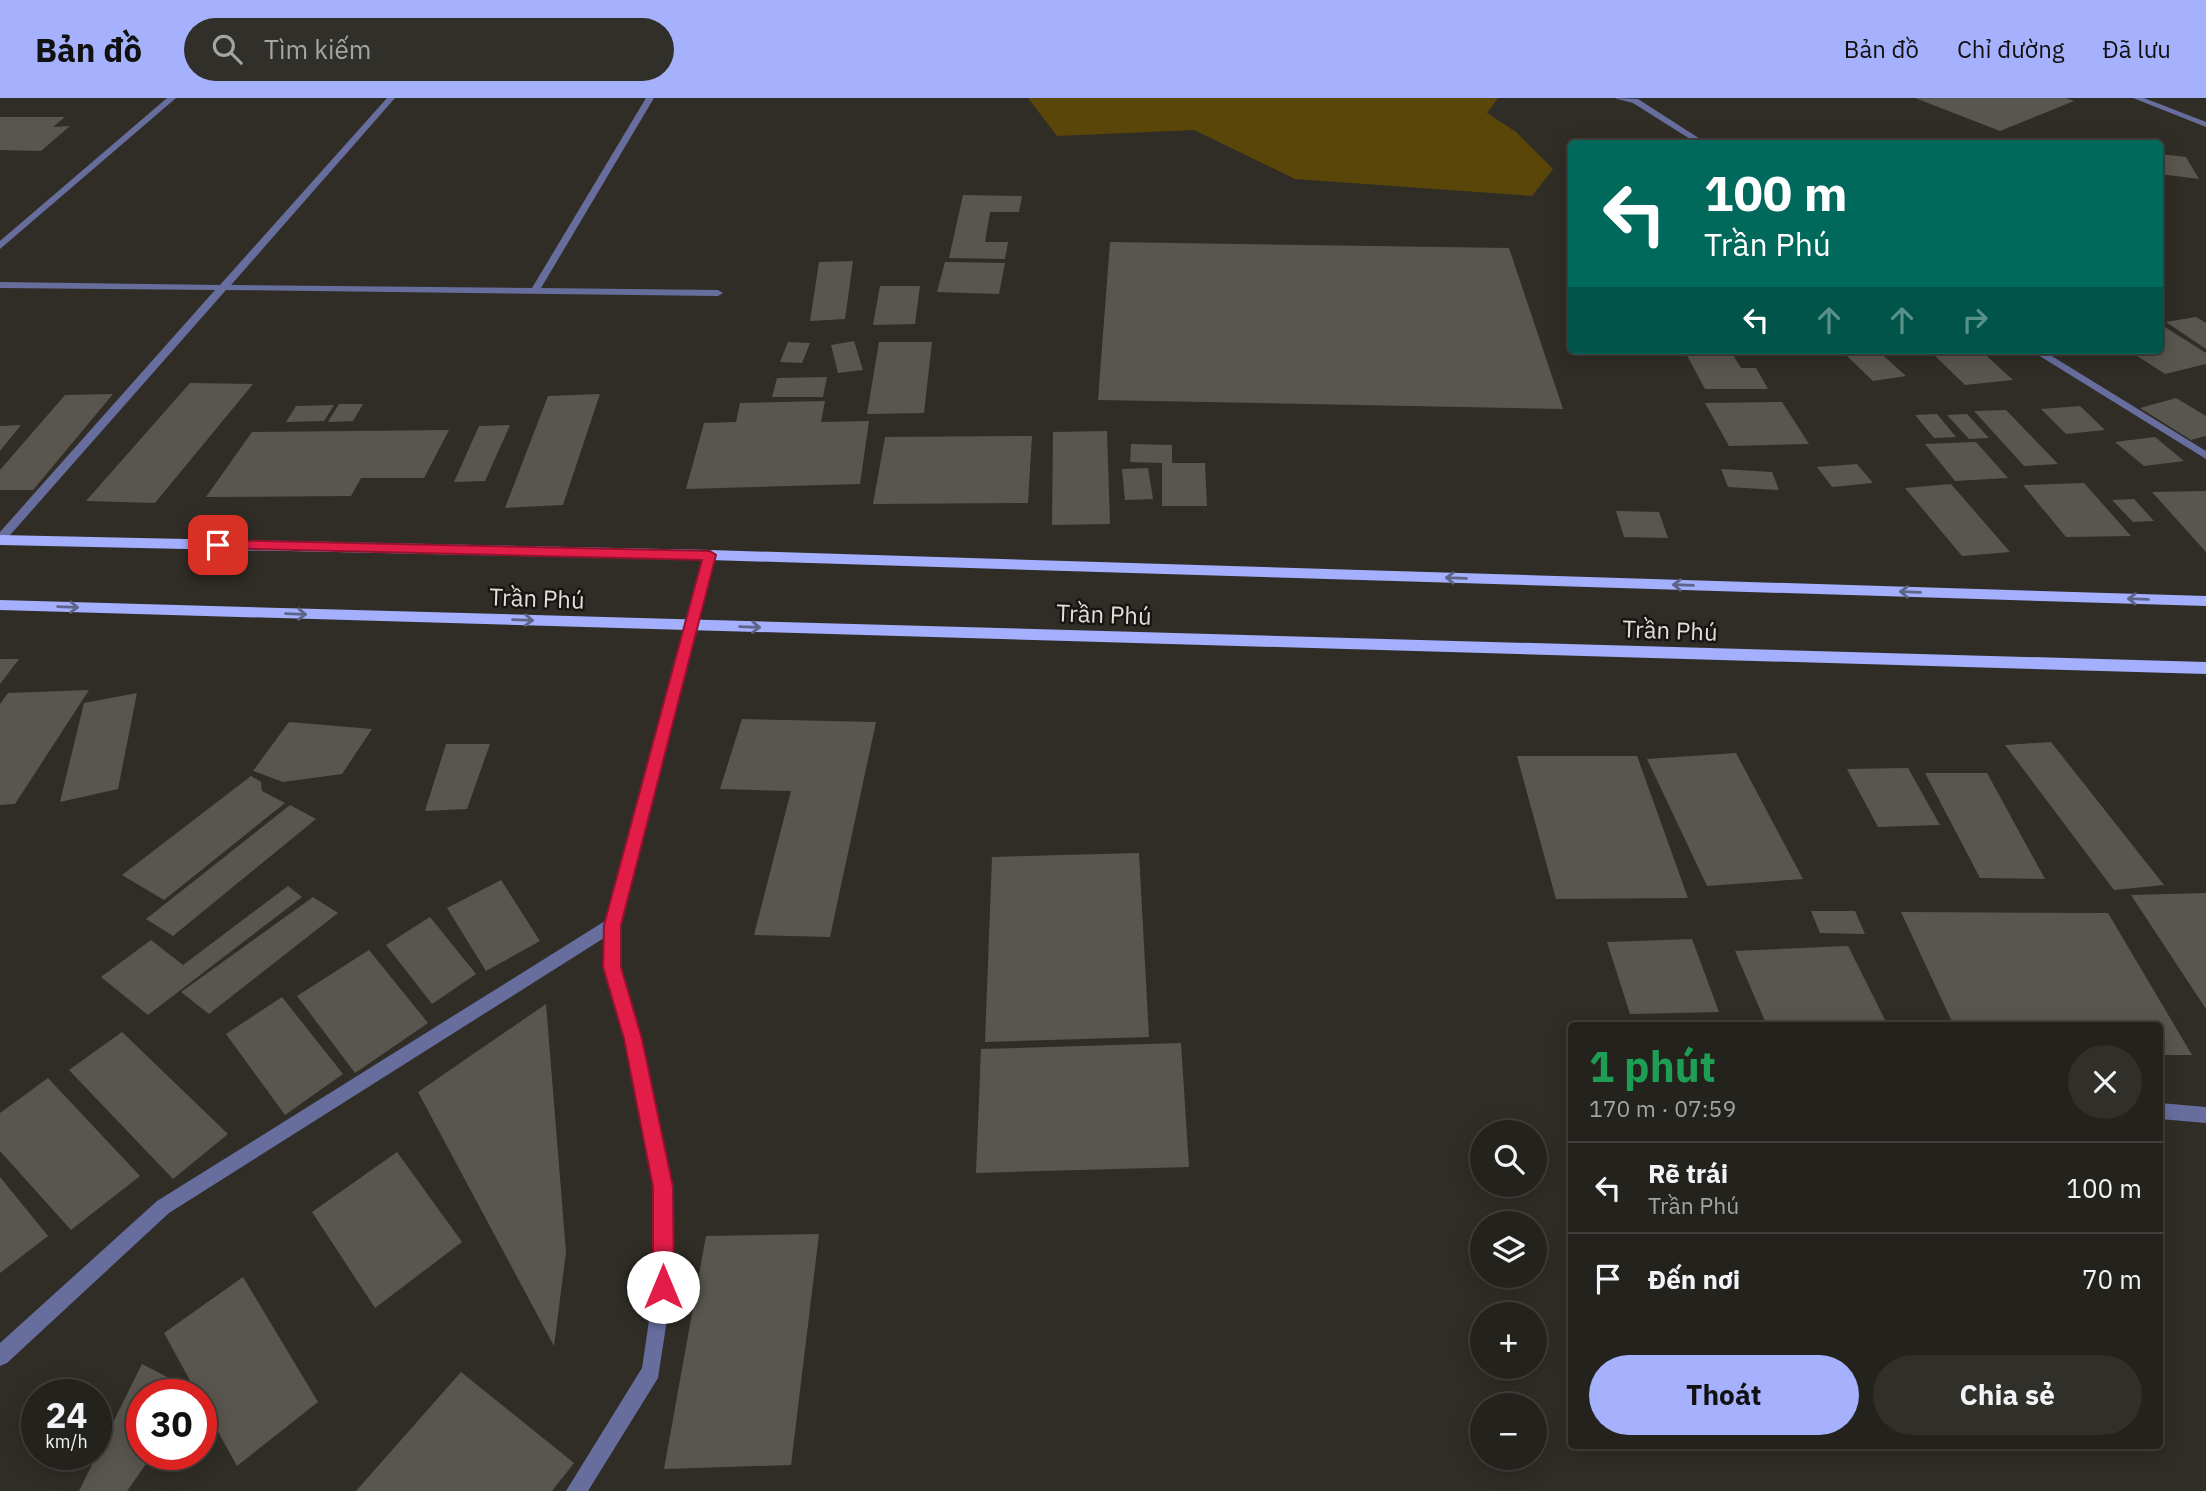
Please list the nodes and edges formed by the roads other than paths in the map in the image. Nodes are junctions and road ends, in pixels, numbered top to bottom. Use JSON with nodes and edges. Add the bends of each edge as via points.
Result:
{"nodes":[{"id":1,"x":172,"y":98,"type":"edge"},
{"id":2,"x":391,"y":98,"type":"edge"},
{"id":3,"x":650,"y":98,"type":"edge"},
{"id":4,"x":1618,"y":98,"type":"edge"},
{"id":5,"x":2137,"y":98,"type":"edge"},
{"id":6,"x":2206,"y":125,"type":"edge"},
{"id":7,"x":1698,"y":140,"type":"edge"},
{"id":8,"x":0,"y":246,"type":"edge"},
{"id":9,"x":0,"y":285,"type":"edge"},
{"id":10,"x":222,"y":289,"type":"junction"},
{"id":11,"x":535,"y":291,"type":"junction"},
{"id":12,"x":718,"y":293,"type":"dead end"},
{"id":13,"x":2041,"y":354,"type":"edge"},
{"id":14,"x":2206,"y":456,"type":"edge"},
{"id":15,"x":0,"y":540,"type":"edge"},
{"id":16,"x":710,"y":555,"type":"junction"},
{"id":17,"x":2206,"y":601,"type":"edge"},
{"id":18,"x":0,"y":606,"type":"edge"},
{"id":19,"x":691,"y":625,"type":"junction"},
{"id":20,"x":2206,"y":668,"type":"edge"},
{"id":21,"x":612,"y":925,"type":"junction"},
{"id":22,"x":2163,"y":1111,"type":"edge"},
{"id":23,"x":2206,"y":1115,"type":"edge"},
{"id":24,"x":0,"y":1356,"type":"edge"},
{"id":25,"x":576,"y":1491,"type":"edge"}],
"edges":[{"from":1,"to":8,"type":"street"},
{"from":2,"to":10,"type":"street"},
{"from":3,"to":11,"type":"street"},
{"from":4,"to":7,"type":"street","via":[[1635,101]]},
{"from":5,"to":6,"type":"street"},
{"from":9,"to":10,"type":"street"},
{"from":10,"to":11,"type":"street"},
{"from":10,"to":15,"type":"street"},
{"from":11,"to":12,"type":"street"},
{"from":13,"to":14,"type":"street"},
{"from":15,"to":16,"type":"main road","name":"Trần Phú"},
{"from":17,"to":16,"type":"main road","name":"Trần Phú","one_way":true},
{"from":16,"to":19,"type":"street"},
{"from":18,"to":19,"type":"main road","name":"Trần Phú","one_way":true},
{"from":19,"to":20,"type":"main road","name":"Trần Phú","one_way":true},
{"from":19,"to":21,"type":"street"},
{"from":21,"to":24,"type":"street","via":[[163,1207]]},
{"from":21,"to":25,"type":"street","via":[[612,967],[633,1039],[663,1187],[663,1287],[651,1371]]},
{"from":22,"to":23,"type":"street"}]}
